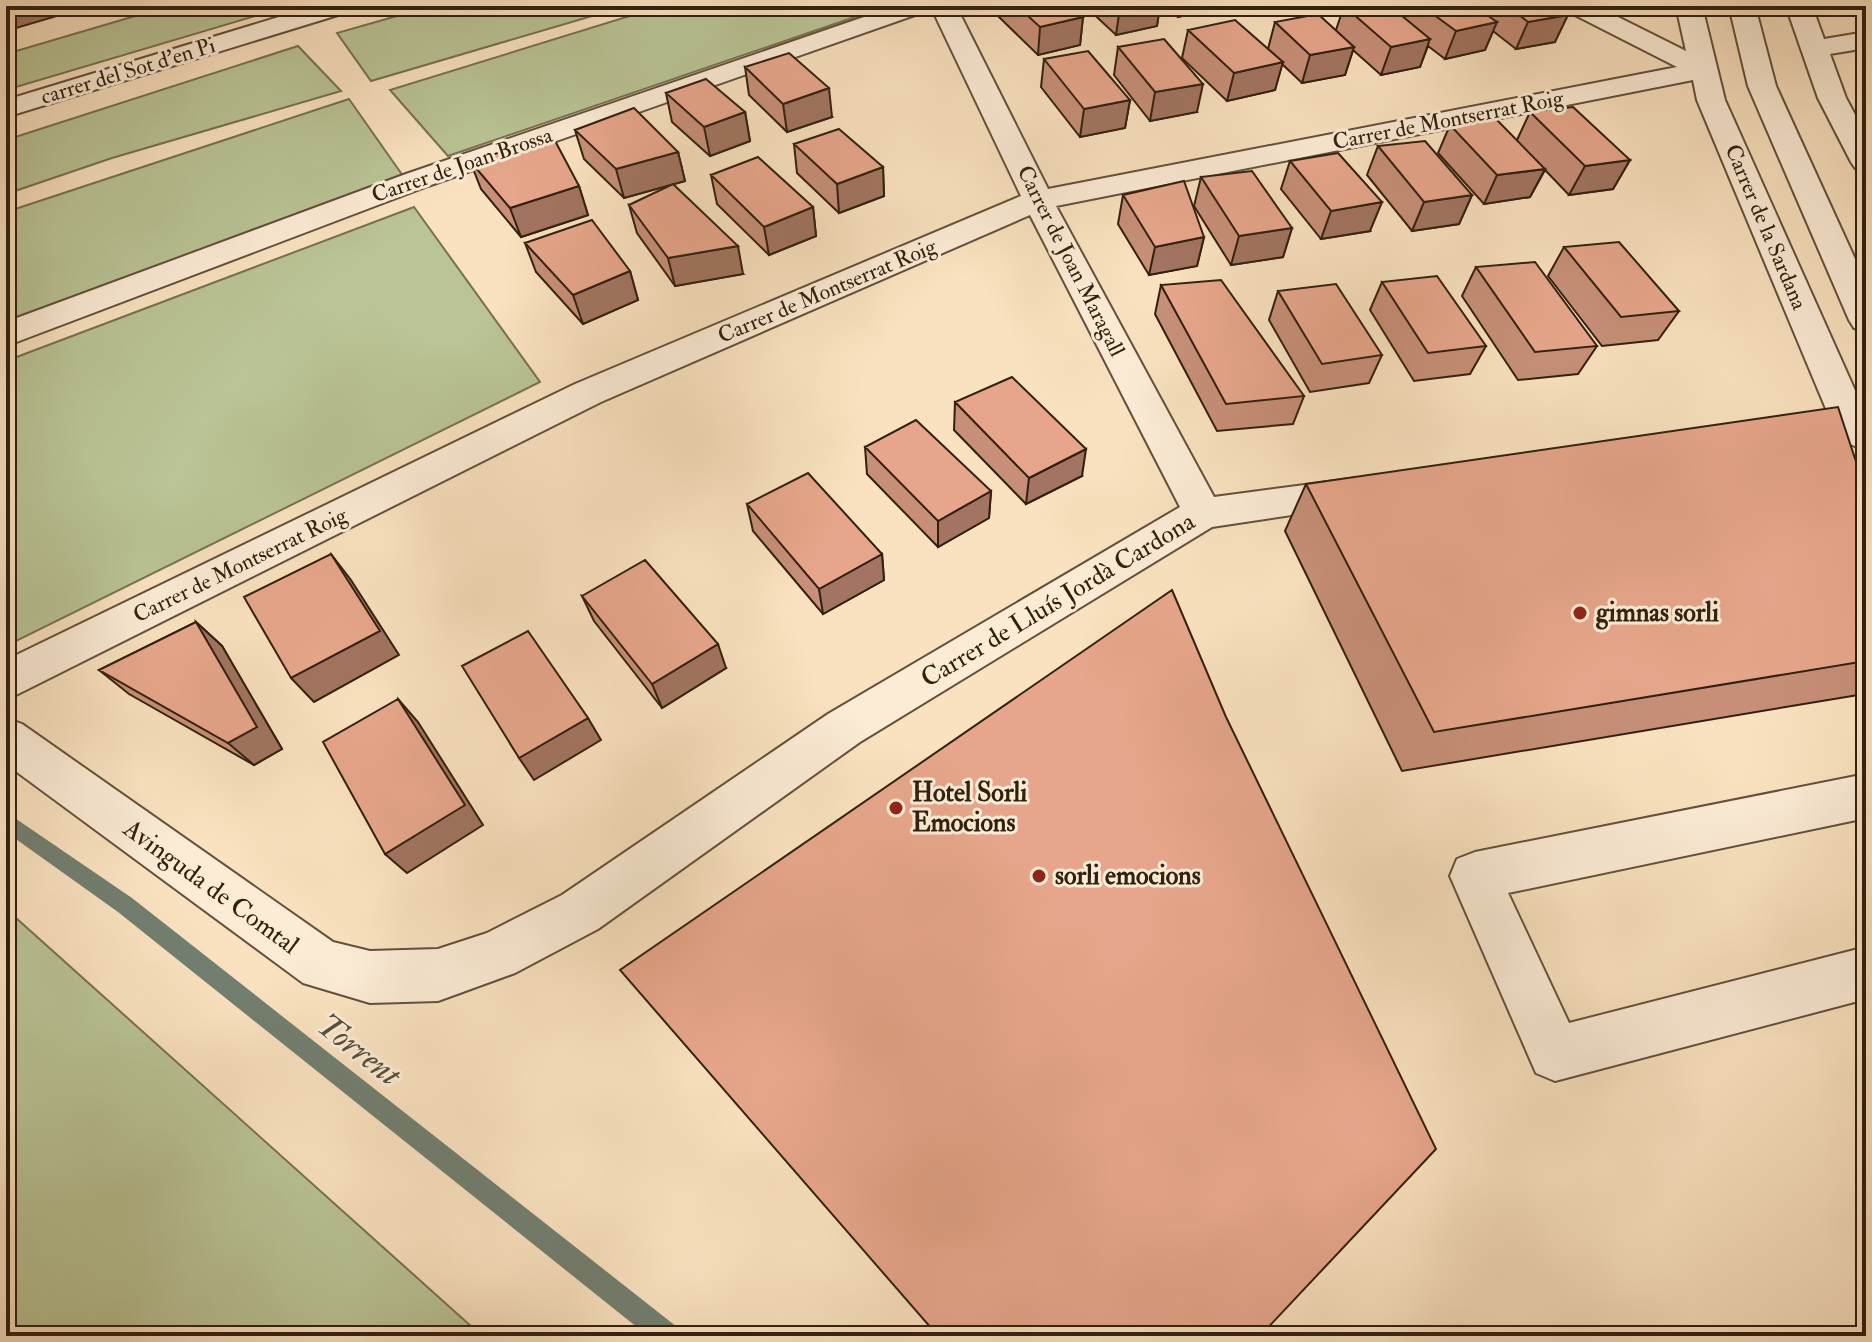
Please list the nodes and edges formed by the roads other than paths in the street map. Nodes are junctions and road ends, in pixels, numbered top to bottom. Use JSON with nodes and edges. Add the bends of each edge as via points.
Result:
{"nodes":[{"id":1,"x":342,"y":6,"type":"edge"},
{"id":2,"x":921,"y":6,"type":"edge"},
{"id":3,"x":943,"y":6,"type":"edge"},
{"id":4,"x":1576,"y":6,"type":"edge"},
{"id":5,"x":1689,"y":6,"type":"edge"},
{"id":6,"x":1742,"y":6,"type":"edge"},
{"id":7,"x":1799,"y":6,"type":"edge"},
{"id":8,"x":303,"y":11,"type":"edge"},
{"id":9,"x":1866,"y":40,"type":"edge"},
{"id":10,"x":1814,"y":49,"type":"junction"},
{"id":11,"x":1704,"y":70,"type":"junction"},
{"id":12,"x":6,"y":109,"type":"edge"},
{"id":13,"x":1866,"y":162,"type":"edge"},
{"id":14,"x":1038,"y":200,"type":"junction"},
{"id":15,"x":1866,"y":320,"type":"edge"},
{"id":16,"x":6,"y":335,"type":"edge"},
{"id":17,"x":1859,"y":432,"type":"edge"},
{"id":18,"x":1805,"y":434,"type":"edge"},
{"id":19,"x":1393,"y":488,"type":"edge"},
{"id":20,"x":1203,"y":513,"type":"junction"},
{"id":21,"x":6,"y":681,"type":"edge"},
{"id":22,"x":6,"y":738,"type":"edge"},
{"id":23,"x":1866,"y":796,"type":"edge"},
{"id":24,"x":1866,"y":973,"type":"edge"},
{"id":25,"x":438,"y":975,"type":"joint"}],
"edges":[{"from":1,"to":8,"type":"street","name":"carrer del Sot d'en Pi"},
{"from":2,"to":16,"type":"street","name":"Carrer de Joan Brossa","via":[[417,180]]},
{"from":3,"to":14,"type":"street","name":"Carrer de Joan Maragall"},
{"from":4,"to":11,"type":"street"},
{"from":5,"to":11,"type":"street","name":"Carrer de la Sardana"},
{"from":6,"to":15,"type":"street","via":[[1762,86]]},
{"from":7,"to":10,"type":"street"},
{"from":8,"to":12,"type":"street","name":"carrer del Sot d'en Pi"},
{"from":9,"to":10,"type":"street"},
{"from":10,"to":13,"type":"street","via":[[1832,98]]},
{"from":11,"to":14,"type":"street","name":"Carrer de Montserrat Roig"},
{"from":11,"to":17,"type":"street","name":"Carrer de la Sardana","via":[[1711,100]]},
{"from":14,"to":20,"type":"street","name":"Carrer de Joan Maragall"},
{"from":14,"to":21,"type":"street","name":"Carrer de Montserrat Roig","via":[[588,393]]},
{"from":17,"to":18,"type":"street"},
{"from":19,"to":20,"type":"street","name":"Carrer de Lluís Jordà Cardona"},
{"from":20,"to":25,"type":"street","name":"Carrer de Lluís Jordà Cardona","via":[[844,728],[580,912],[497,955]]},
{"from":22,"to":25,"type":"street","name":"Avinguda de Comtal","via":[[321,965],[370,977]]},
{"from":23,"to":24,"type":"street","via":[[1475,876],[1555,1054]]}]}
